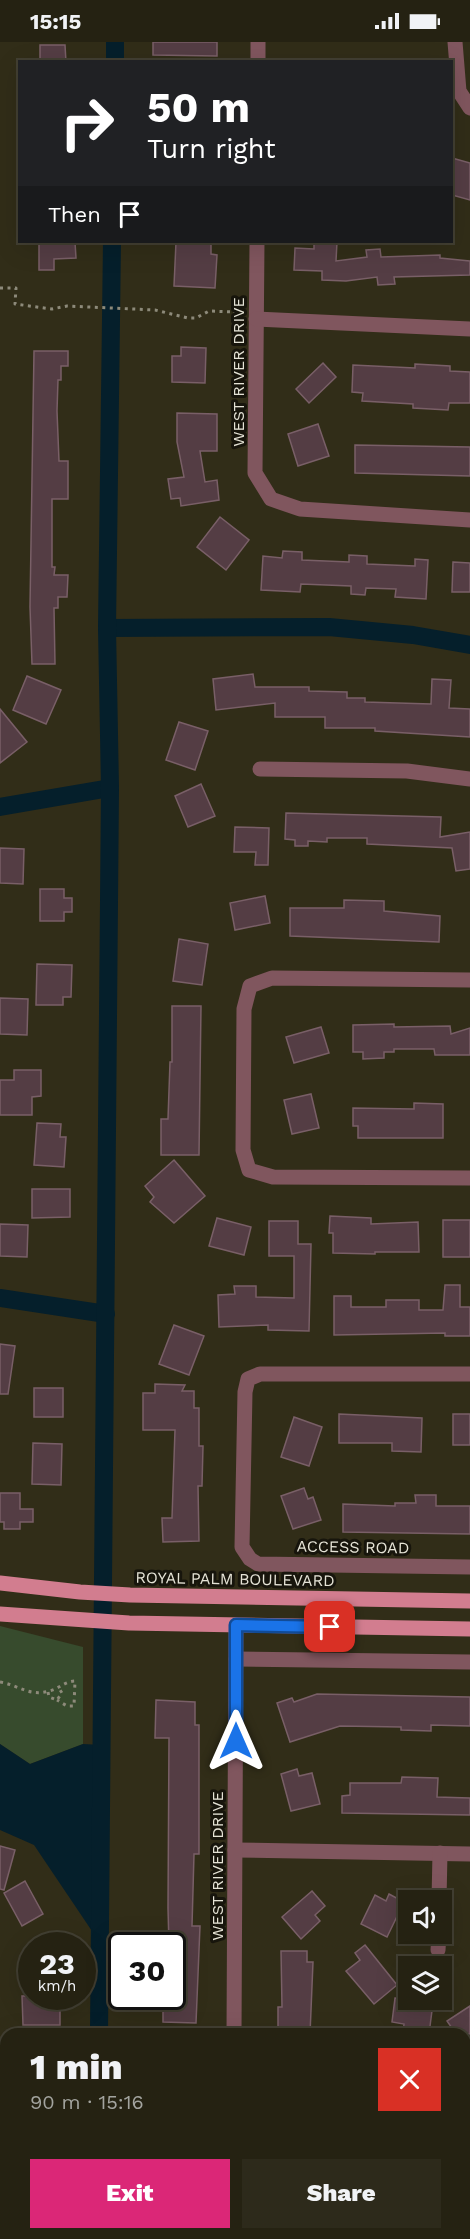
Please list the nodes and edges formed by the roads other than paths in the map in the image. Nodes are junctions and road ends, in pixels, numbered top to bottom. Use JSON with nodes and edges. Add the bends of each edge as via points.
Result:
{"nodes":[{"id":1,"x":258,"y":42,"type":"edge"},
{"id":2,"x":455,"y":42,"type":"edge"},
{"id":3,"x":258,"y":60,"type":"edge"},
{"id":4,"x":470,"y":108,"type":"edge"},
{"id":5,"x":257,"y":243,"type":"edge"},
{"id":6,"x":256,"y":319,"type":"junction"},
{"id":7,"x":470,"y":328,"type":"edge"},
{"id":8,"x":470,"y":520,"type":"edge"},
{"id":9,"x":260,"y":769,"type":"dead end"},
{"id":10,"x":470,"y":779,"type":"edge"},
{"id":11,"x":470,"y":980,"type":"edge"},
{"id":12,"x":470,"y":1178,"type":"edge"},
{"id":13,"x":470,"y":1374,"type":"edge"},
{"id":14,"x":470,"y":1567,"type":"edge"},
{"id":15,"x":0,"y":1582,"type":"edge"},
{"id":16,"x":470,"y":1601,"type":"edge"},
{"id":17,"x":0,"y":1614,"type":"edge"},
{"id":18,"x":236,"y":1625,"type":"junction"},
{"id":19,"x":470,"y":1629,"type":"edge"},
{"id":20,"x":236,"y":1659,"type":"junction"},
{"id":21,"x":470,"y":1662,"type":"edge"},
{"id":22,"x":235,"y":1850,"type":"junction"},
{"id":23,"x":440,"y":1853,"type":"junction"},
{"id":24,"x":470,"y":1854,"type":"edge"},
{"id":25,"x":439,"y":1890,"type":"edge"},
{"id":26,"x":438,"y":1944,"type":"edge"},
{"id":27,"x":438,"y":1950,"type":"dead end"},
{"id":28,"x":234,"y":2028,"type":"edge"}],
"edges":[{"from":1,"to":3,"type":"street"},
{"from":2,"to":4,"type":"street","via":[[459,91]]},
{"from":5,"to":6,"type":"street","name":"WEST RIVER DRIVE"},
{"from":6,"to":7,"type":"street"},
{"from":6,"to":8,"type":"street","name":"WEST RIVER DRIVE","via":[[255,472],[271,499],[300,509]]},
{"from":9,"to":10,"type":"street","via":[[407,771]]},
{"from":11,"to":12,"type":"street","via":[[272,978],[250,986],[244,1009],[243,1150],[249,1170],[273,1177]]},
{"from":13,"to":14,"type":"street","name":"ACCESS ROAD","via":[[261,1374],[248,1379],[242,1547],[258,1564]]},
{"from":15,"to":16,"type":"main road","name":"ROYAL PALM BOULEVARD","via":[[130,1595]]},
{"from":17,"to":18,"type":"main road","via":[[79,1622]]},
{"from":18,"to":19,"type":"main road"},
{"from":18,"to":20,"type":"street","name":"WEST RIVER DRIVE"},
{"from":20,"to":21,"type":"street"},
{"from":20,"to":22,"type":"street","name":"WEST RIVER DRIVE"},
{"from":22,"to":23,"type":"street"},
{"from":22,"to":28,"type":"street","name":"WEST RIVER DRIVE"},
{"from":23,"to":24,"type":"street"},
{"from":23,"to":25,"type":"street"},
{"from":26,"to":27,"type":"street"}]}
